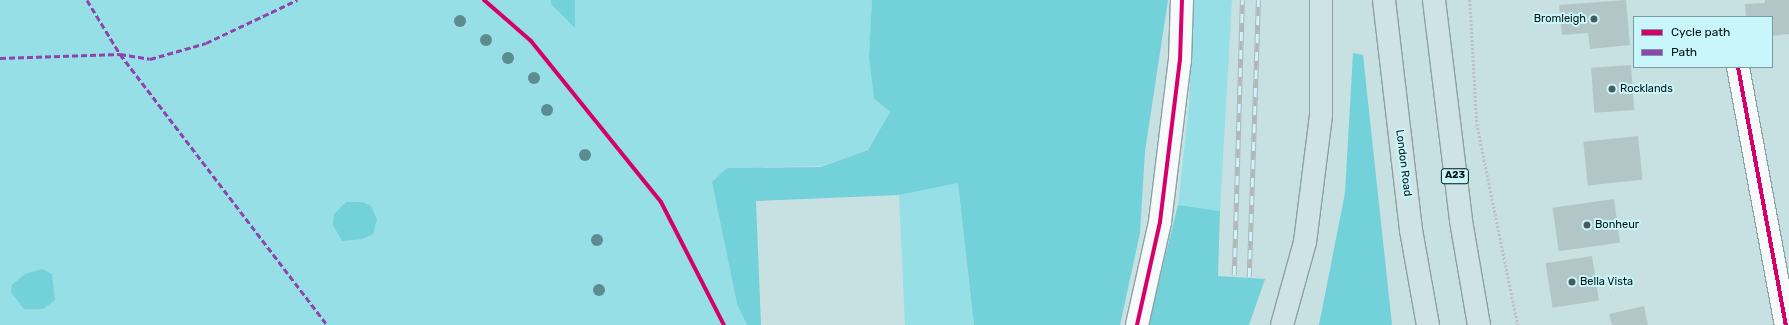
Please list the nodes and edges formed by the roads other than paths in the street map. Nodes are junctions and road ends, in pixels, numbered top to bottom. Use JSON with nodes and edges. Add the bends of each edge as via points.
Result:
{"nodes":[{"id":1,"x":1182,"y":0,"type":"edge"},
{"id":2,"x":1321,"y":0,"type":"edge"},
{"id":3,"x":1384,"y":0,"type":"edge"},
{"id":4,"x":1434,"y":0,"type":"edge"},
{"id":5,"x":1738,"y":68,"type":"edge"},
{"id":6,"x":1137,"y":325,"type":"edge"},
{"id":7,"x":1282,"y":325,"type":"edge"},
{"id":8,"x":1428,"y":325,"type":"edge"},
{"id":9,"x":1479,"y":325,"type":"edge"},
{"id":10,"x":1786,"y":325,"type":"edge"}],
"edges":[{"from":1,"to":6,"type":"street","via":[[1180,60],[1160,222]]},
{"from":2,"to":7,"type":"highway","via":[[1321,115],[1305,242]]},
{"from":3,"to":8,"type":"highway","name":"London Road","via":[[1411,230]]},
{"from":4,"to":9,"type":"highway","number":"A23","via":[[1461,221]]},
{"from":5,"to":10,"type":"street"}]}
